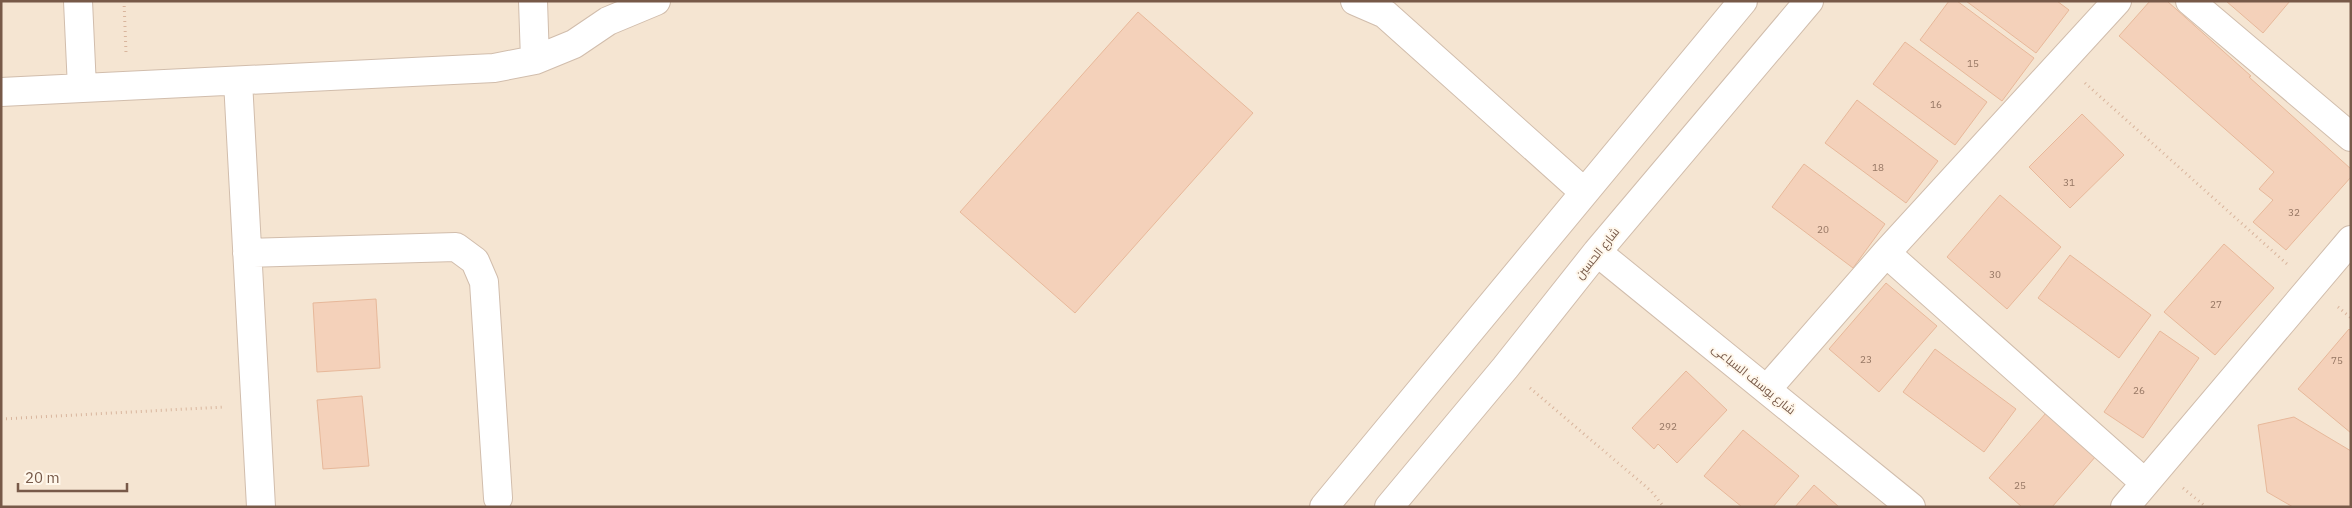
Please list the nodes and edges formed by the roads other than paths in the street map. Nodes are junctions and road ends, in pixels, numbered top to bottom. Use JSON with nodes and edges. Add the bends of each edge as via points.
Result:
{"nodes":[{"id":1,"x":78,"y":1,"type":"edge"},
{"id":2,"x":533,"y":1,"type":"edge"},
{"id":3,"x":656,"y":1,"type":"edge"},
{"id":4,"x":1355,"y":1,"type":"edge"},
{"id":5,"x":1743,"y":1,"type":"edge"},
{"id":6,"x":1809,"y":1,"type":"edge"},
{"id":7,"x":2117,"y":1,"type":"edge"},
{"id":8,"x":2190,"y":1,"type":"edge"},
{"id":9,"x":535,"y":60,"type":"junction"},
{"id":10,"x":238,"y":81,"type":"junction"},
{"id":11,"x":82,"y":88,"type":"junction"},
{"id":12,"x":1,"y":92,"type":"edge"},
{"id":13,"x":2351,"y":137,"type":"edge"},
{"id":14,"x":1584,"y":192,"type":"junction"},
{"id":15,"x":2351,"y":240,"type":"edge"},
{"id":16,"x":1597,"y":252,"type":"junction"},
{"id":17,"x":247,"y":253,"type":"junction"},
{"id":18,"x":1886,"y":253,"type":"junction"},
{"id":19,"x":1767,"y":389,"type":"junction"},
{"id":20,"x":2145,"y":483,"type":"junction"},
{"id":21,"x":498,"y":498,"type":"dead end"},
{"id":22,"x":261,"y":507,"type":"edge"},
{"id":23,"x":1324,"y":507,"type":"edge"},
{"id":24,"x":1389,"y":507,"type":"edge"},
{"id":25,"x":1911,"y":507,"type":"edge"},
{"id":26,"x":2125,"y":507,"type":"edge"}],
"edges":[{"from":1,"to":11,"type":"street"},
{"from":2,"to":9,"type":"street"},
{"from":3,"to":9,"type":"street","via":[[608,21],[574,44]]},
{"from":4,"to":14,"type":"street","via":[[1384,14]]},
{"from":5,"to":14,"type":"street"},
{"from":6,"to":16,"type":"street","name":"شارع الحسين"},
{"from":7,"to":18,"type":"street"},
{"from":8,"to":13,"type":"street"},
{"from":9,"to":10,"type":"street","via":[[494,68]]},
{"from":10,"to":11,"type":"street"},
{"from":10,"to":17,"type":"street"},
{"from":11,"to":12,"type":"street"},
{"from":14,"to":23,"type":"street"},
{"from":15,"to":20,"type":"street"},
{"from":16,"to":19,"type":"street","name":"شارع يوسف السباعى"},
{"from":16,"to":24,"type":"street","name":"شارع الحسين"},
{"from":17,"to":21,"type":"street","via":[[456,247],[475,261],[484,282]]},
{"from":17,"to":22,"type":"street"},
{"from":18,"to":19,"type":"street"},
{"from":18,"to":20,"type":"street"},
{"from":19,"to":25,"type":"street","name":"شارع يوسف السباعى"},
{"from":20,"to":26,"type":"street"}]}
